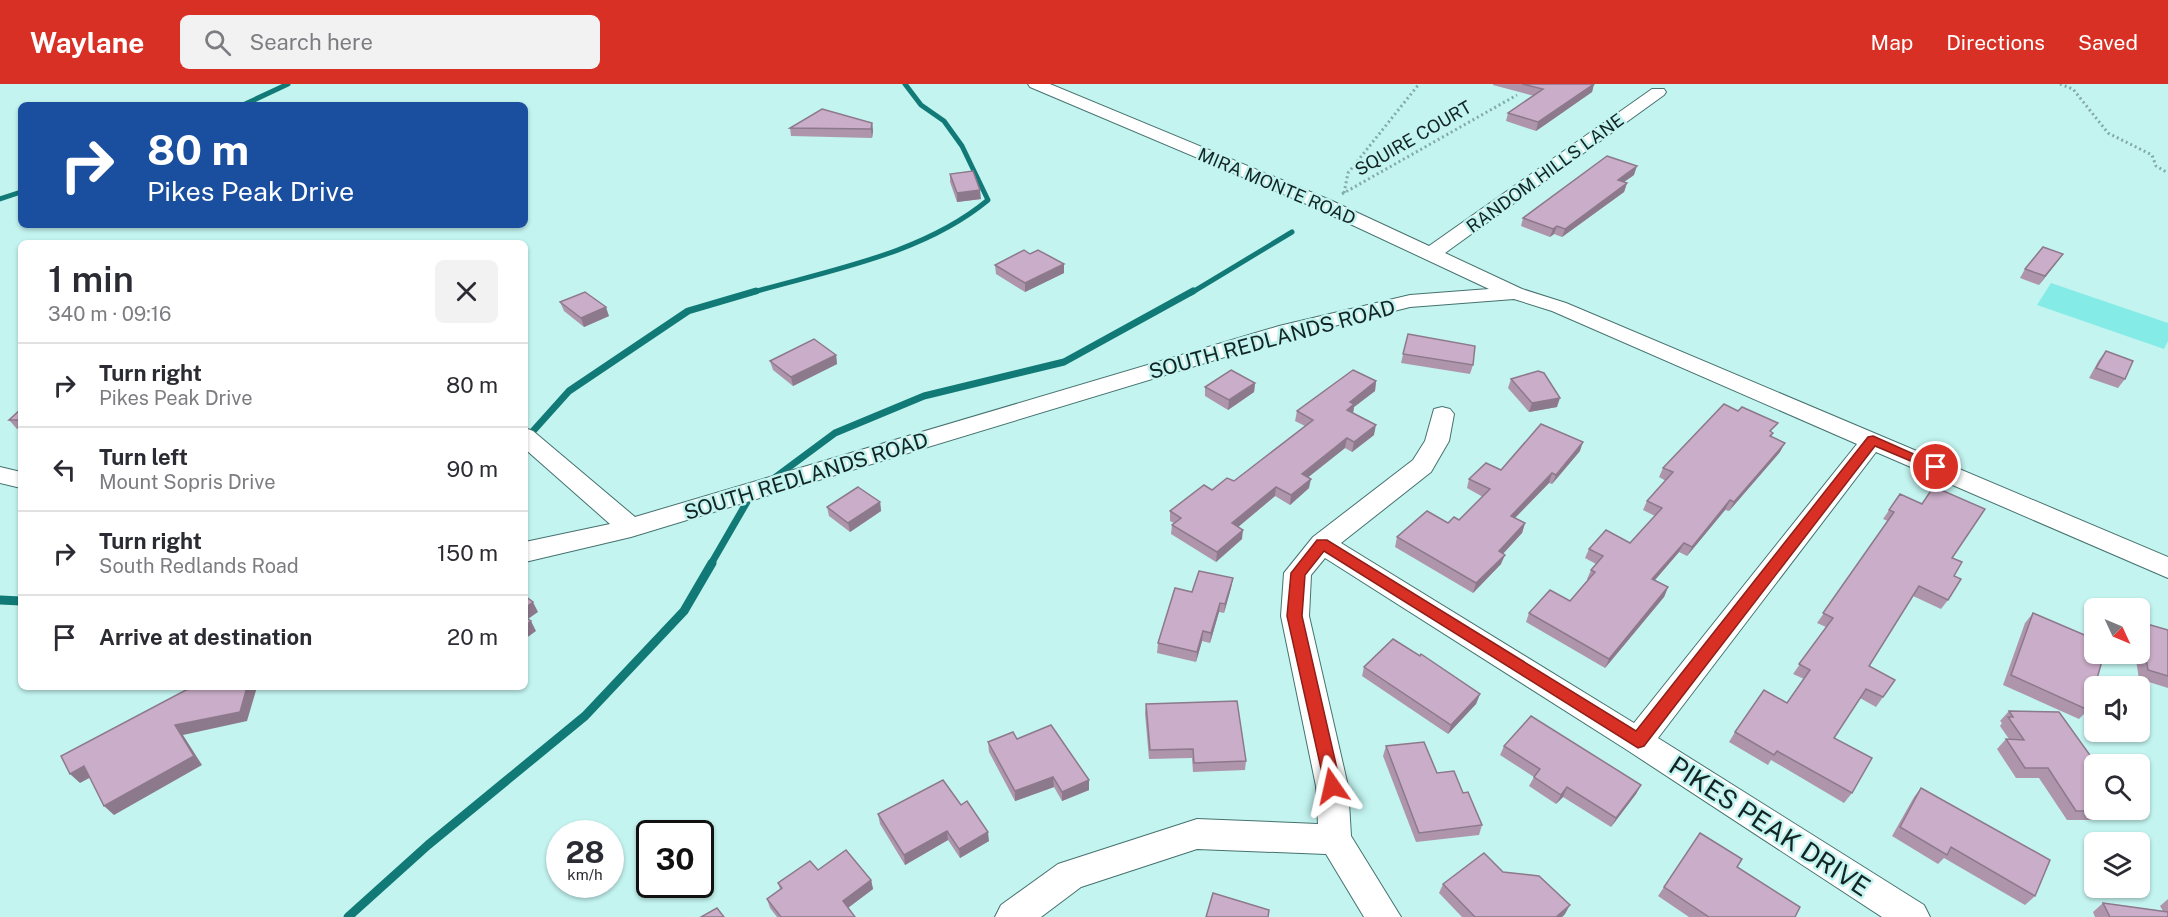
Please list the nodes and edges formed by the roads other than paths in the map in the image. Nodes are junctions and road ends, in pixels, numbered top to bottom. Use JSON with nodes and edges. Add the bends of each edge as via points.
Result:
{"nodes":[{"id":1,"x":1036,"y":84,"type":"edge"},
{"id":2,"x":1658,"y":92,"type":"dead end"},
{"id":3,"x":1432,"y":253,"type":"junction"},
{"id":4,"x":1515,"y":293,"type":"junction"},
{"id":5,"x":1442,"y":414,"type":"dead end"},
{"id":6,"x":528,"y":439,"type":"edge"},
{"id":7,"x":1873,"y":440,"type":"junction"},
{"id":8,"x":0,"y":475,"type":"edge"},
{"id":9,"x":18,"y":479,"type":"edge"},
{"id":10,"x":631,"y":528,"type":"junction"},
{"id":11,"x":1322,"y":544,"type":"junction"},
{"id":12,"x":528,"y":551,"type":"edge"},
{"id":13,"x":2168,"y":568,"type":"edge"},
{"id":14,"x":1638,"y":741,"type":"junction"},
{"id":15,"x":1335,"y":839,"type":"junction"},
{"id":16,"x":1013,"y":917,"type":"edge"},
{"id":17,"x":1383,"y":917,"type":"edge"},
{"id":18,"x":1912,"y":917,"type":"edge"}],
"edges":[{"from":1,"to":3,"type":"street","name":"MIRA MONTE ROAD"},
{"from":2,"to":3,"type":"street","name":"RANDOM HILLS LANE"},
{"from":3,"to":4,"type":"street","name":"MIRA MONTE ROAD"},
{"from":4,"to":7,"type":"street","name":"SOUTH REDLANDS ROAD","via":[[1559,307]]},
{"from":4,"to":10,"type":"street","name":"SOUTH REDLANDS ROAD","via":[[1410,302],[1287,331]]},
{"from":5,"to":11,"type":"street","via":[[1437,441],[1422,466]]},
{"from":6,"to":10,"type":"street"},
{"from":7,"to":13,"type":"street","name":"SOUTH REDLANDS ROAD"},
{"from":7,"to":14,"type":"street"},
{"from":8,"to":9,"type":"street"},
{"from":10,"to":12,"type":"street","name":"SOUTH REDLANDS ROAD"},
{"from":11,"to":14,"type":"street","name":"PIKES PEAK DRIVE"},
{"from":11,"to":15,"type":"street","via":[[1298,573],[1295,616],[1332,786]]},
{"from":14,"to":18,"type":"street","name":"PIKES PEAK DRIVE"},
{"from":15,"to":16,"type":"street","via":[[1197,834],[1070,875]]},
{"from":15,"to":17,"type":"street"}]}
